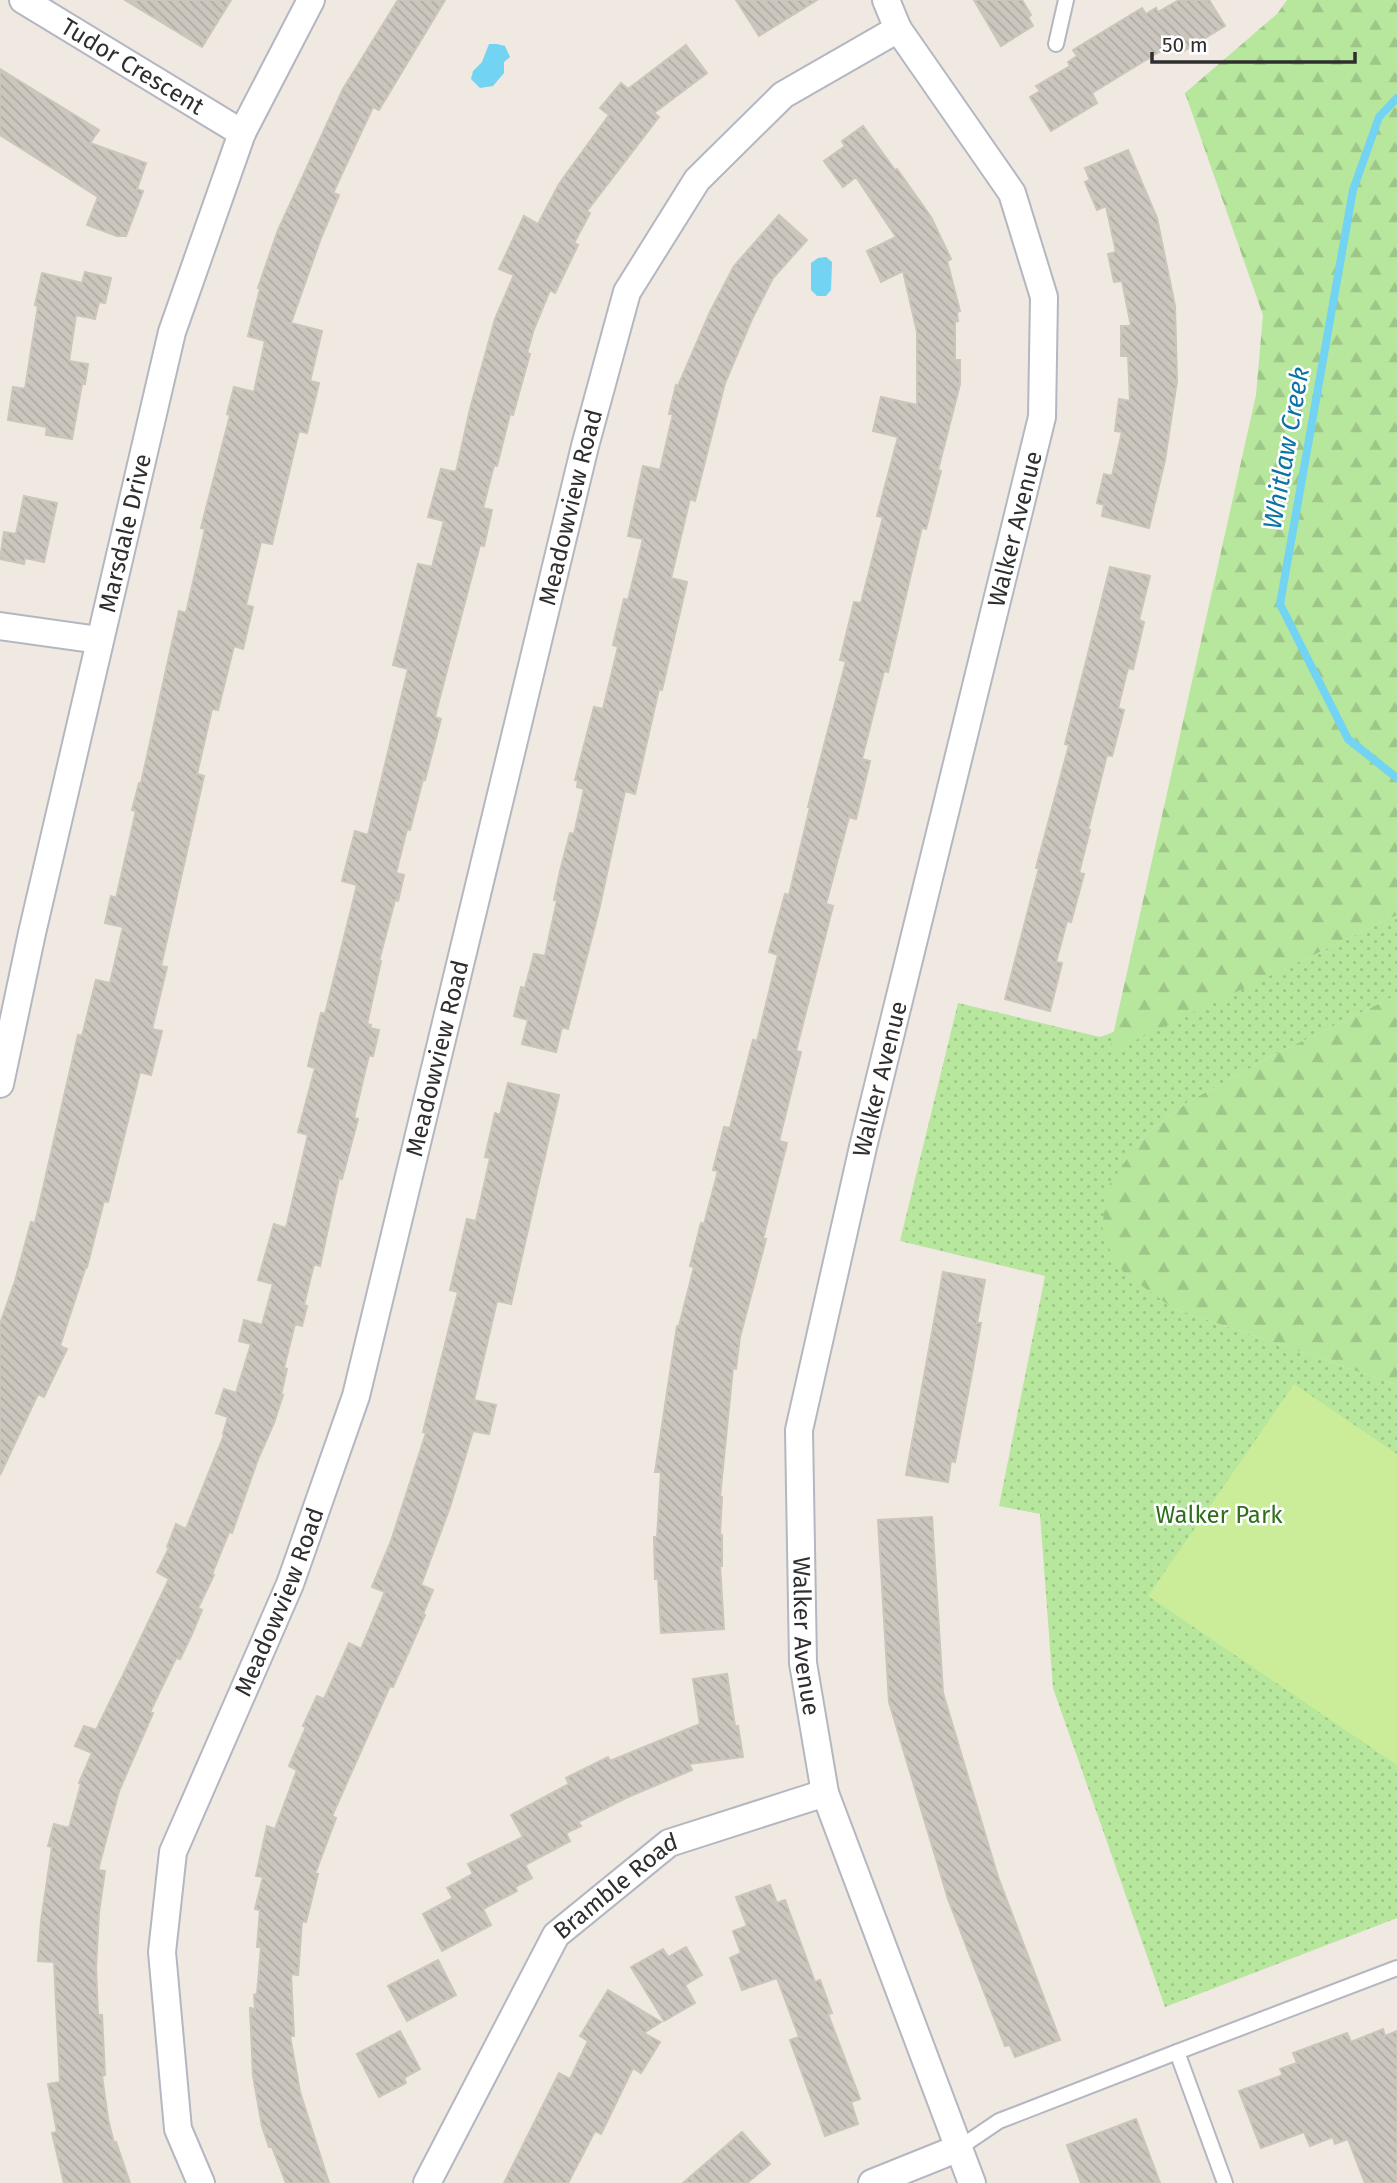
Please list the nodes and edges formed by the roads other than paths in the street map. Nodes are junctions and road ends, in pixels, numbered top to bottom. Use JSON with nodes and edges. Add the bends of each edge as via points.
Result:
{"nodes":[{"id":1,"x":23,"y":0,"type":"edge"},
{"id":2,"x":311,"y":0,"type":"edge"},
{"id":3,"x":886,"y":0,"type":"edge"},
{"id":4,"x":1066,"y":0,"type":"edge"},
{"id":5,"x":898,"y":29,"type":"junction"},
{"id":6,"x":1056,"y":44,"type":"dead end"},
{"id":7,"x":243,"y":133,"type":"junction"},
{"id":8,"x":0,"y":626,"type":"edge"},
{"id":9,"x":99,"y":640,"type":"junction"},
{"id":10,"x":0,"y":1084,"type":"edge"},
{"id":11,"x":825,"y":1793,"type":"junction"},
{"id":12,"x":1397,"y":1968,"type":"edge"},
{"id":13,"x":1177,"y":2052,"type":"junction"},
{"id":14,"x":959,"y":2148,"type":"junction"},
{"id":15,"x":201,"y":2183,"type":"edge"},
{"id":16,"x":427,"y":2183,"type":"edge"},
{"id":17,"x":872,"y":2183,"type":"edge"},
{"id":18,"x":972,"y":2183,"type":"edge"},
{"id":19,"x":1225,"y":2183,"type":"edge"}],
"edges":[{"from":1,"to":7,"type":"street","name":"Tudor Crescent"},
{"from":2,"to":7,"type":"street","name":"Marsdale Drive"},
{"from":3,"to":5,"type":"street","name":"Walker Avenue"},
{"from":4,"to":6,"type":"lane"},
{"from":5,"to":11,"type":"street","name":"Walker Avenue","via":[[1012,193],[1044,297],[1042,417],[863,1147],[799,1430],[803,1663]]},
{"from":5,"to":15,"type":"street","name":"Meadowview Road","via":[[783,95],[697,180],[627,292],[585,446],[356,1396],[290,1584],[173,1852],[162,1952],[178,2129]]},
{"from":7,"to":9,"type":"street","name":"Marsdale Drive","via":[[172,332]]},
{"from":8,"to":9,"type":"street"},
{"from":9,"to":10,"type":"street","name":"Marsdale Drive"},
{"from":11,"to":14,"type":"street","name":"Walker Avenue"},
{"from":11,"to":16,"type":"street","name":"Bramble Road","via":[[669,1843],[556,1935]]},
{"from":12,"to":13,"type":"lane"},
{"from":13,"to":14,"type":"lane","via":[[999,2121]]},
{"from":13,"to":19,"type":"lane"},
{"from":14,"to":17,"type":"street"},
{"from":14,"to":18,"type":"street","name":"Walker Avenue"}]}
